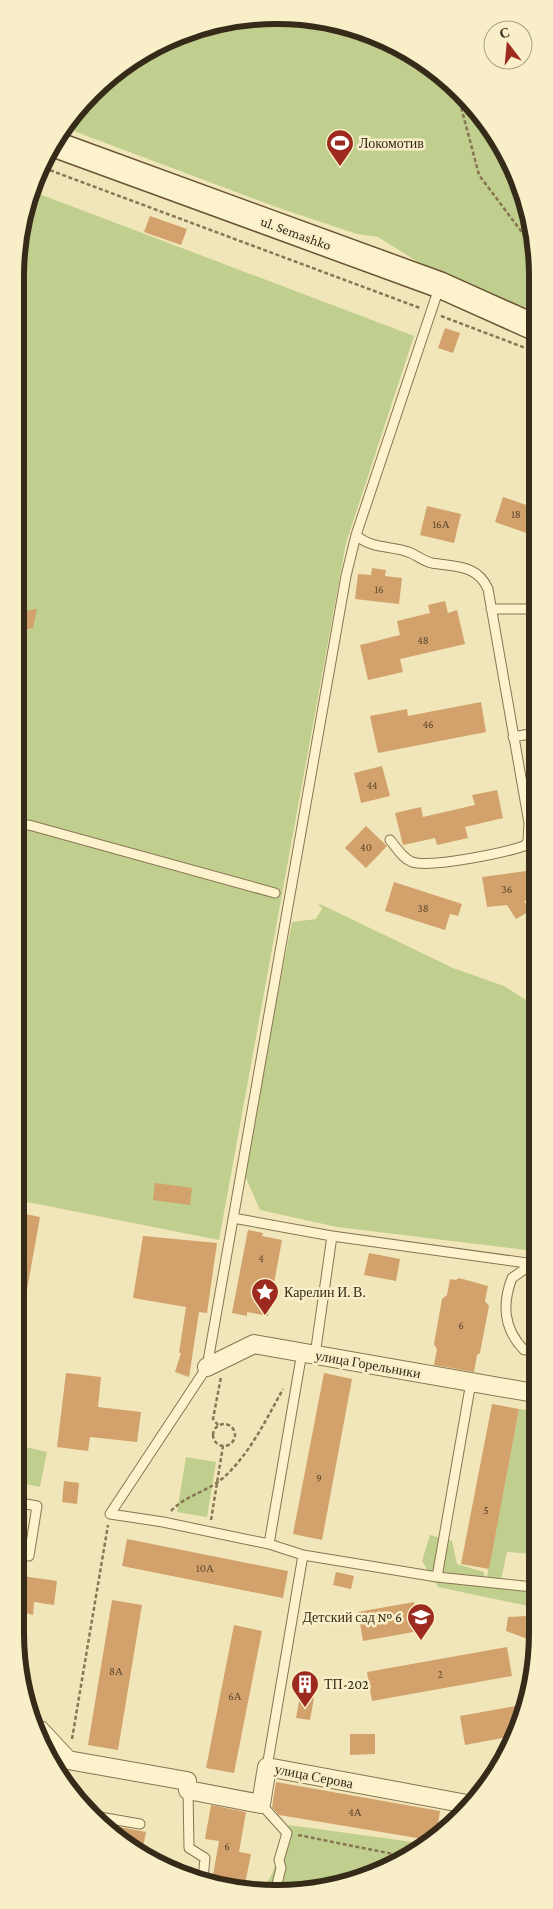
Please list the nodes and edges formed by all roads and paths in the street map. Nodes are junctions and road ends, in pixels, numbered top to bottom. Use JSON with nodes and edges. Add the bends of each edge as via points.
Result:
{"nodes":[{"id":1,"x":460,"y":103,"type":"edge"},
{"id":2,"x":60,"y":146,"type":"edge"},
{"id":3,"x":48,"y":169,"type":"edge"},
{"id":4,"x":526,"y":237,"type":"edge"},
{"id":5,"x":440,"y":285,"type":"junction"},
{"id":6,"x":430,"y":312,"type":"junction"},
{"id":7,"x":529,"y":325,"type":"edge"},
{"id":8,"x":529,"y":349,"type":"edge"},
{"id":9,"x":356,"y":535,"type":"junction"},
{"id":10,"x":491,"y":609,"type":"junction"},
{"id":11,"x":529,"y":609,"type":"edge"},
{"id":12,"x":529,"y":734,"type":"edge"},
{"id":13,"x":513,"y":737,"type":"junction"},
{"id":14,"x":529,"y":809,"type":"edge"},
{"id":15,"x":24,"y":825,"type":"edge"},
{"id":16,"x":529,"y":837,"type":"edge"},
{"id":17,"x":390,"y":840,"type":"dead end"},
{"id":18,"x":274,"y":893,"type":"dead end"},
{"id":19,"x":233,"y":1218,"type":"junction"},
{"id":20,"x":332,"y":1236,"type":"junction"},
{"id":21,"x":529,"y":1263,"type":"edge"},
{"id":22,"x":529,"y":1267,"type":"edge"},
{"id":23,"x":524,"y":1350,"type":"dead end"},
{"id":24,"x":309,"y":1353,"type":"junction"},
{"id":25,"x":225,"y":1358,"type":"junction"},
{"id":26,"x":208,"y":1367,"type":"junction"},
{"id":27,"x":287,"y":1381,"type":"dead end"},
{"id":28,"x":472,"y":1382,"type":"junction"},
{"id":29,"x":529,"y":1392,"type":"edge"},
{"id":30,"x":218,"y":1425,"type":"junction"},
{"id":31,"x":223,"y":1446,"type":"junction"},
{"id":32,"x":218,"y":1482,"type":"junction"},
{"id":33,"x":24,"y":1504,"type":"edge"},
{"id":34,"x":110,"y":1514,"type":"junction"},
{"id":35,"x":162,"y":1522,"type":"junction"},
{"id":36,"x":210,"y":1532,"type":"junction"},
{"id":37,"x":269,"y":1544,"type":"junction"},
{"id":38,"x":24,"y":1555,"type":"edge"},
{"id":39,"x":303,"y":1555,"type":"junction"},
{"id":40,"x":437,"y":1577,"type":"junction"},
{"id":41,"x":529,"y":1587,"type":"edge"},
{"id":42,"x":47,"y":1737,"type":"edge"},
{"id":43,"x":68,"y":1760,"type":"junction"},
{"id":44,"x":266,"y":1767,"type":"junction"},
{"id":45,"x":188,"y":1790,"type":"junction"},
{"id":46,"x":463,"y":1803,"type":"edge"},
{"id":47,"x":260,"y":1804,"type":"junction"},
{"id":48,"x":105,"y":1818,"type":"edge"},
{"id":49,"x":140,"y":1824,"type":"dead end"},
{"id":50,"x":287,"y":1833,"type":"junction"},
{"id":51,"x":396,"y":1855,"type":"edge"},
{"id":52,"x":204,"y":1875,"type":"edge"},
{"id":53,"x":277,"y":1885,"type":"edge"}],
"edges":[{"from":1,"to":4,"type":"path","via":[[479,175]]},
{"from":2,"to":5,"type":"street","name":"ul. Semashko"},
{"from":3,"to":6,"type":"path"},
{"from":5,"to":6,"type":"lane"},
{"from":5,"to":7,"type":"street","name":"ul. Semashko"},
{"from":6,"to":8,"type":"path"},
{"from":6,"to":9,"type":"lane"},
{"from":9,"to":10,"type":"lane","via":[[369,545],[474,571],[484,581]]},
{"from":9,"to":19,"type":"lane","via":[[346,576]]},
{"from":10,"to":11,"type":"lane"},
{"from":10,"to":13,"type":"lane"},
{"from":12,"to":13,"type":"lane"},
{"from":13,"to":14,"type":"lane"},
{"from":15,"to":18,"type":"lane"},
{"from":16,"to":17,"type":"lane","via":[[524,846],[433,863],[410,861]]},
{"from":19,"to":20,"type":"lane"},
{"from":19,"to":26,"type":"lane"},
{"from":20,"to":21,"type":"lane"},
{"from":20,"to":24,"type":"lane"},
{"from":22,"to":23,"type":"lane","via":[[512,1278],[504,1305],[514,1340]]},
{"from":24,"to":25,"type":"street","name":"улица Горельники","via":[[254,1344]]},
{"from":24,"to":28,"type":"street","name":"улица Горельники"},
{"from":24,"to":37,"type":"lane"},
{"from":25,"to":26,"type":"street","name":"улица Горельники"},
{"from":25,"to":30,"type":"path","via":[[212,1419]]},
{"from":26,"to":34,"type":"lane"},
{"from":27,"to":32,"type":"path","via":[[246,1452]]},
{"from":28,"to":29,"type":"street","name":"улица Горельники"},
{"from":28,"to":40,"type":"lane"},
{"from":30,"to":31,"type":"path","via":[[213,1432],[214,1440]]},
{"from":30,"to":31,"type":"path","via":[[231,1425],[235,1432],[233,1443]]},
{"from":31,"to":32,"type":"path"},
{"from":32,"to":35,"type":"path","via":[[179,1503]]},
{"from":32,"to":36,"type":"path"},
{"from":33,"to":38,"type":"lane","via":[[37,1506],[29,1556]]},
{"from":34,"to":35,"type":"lane"},
{"from":34,"to":43,"type":"path"},
{"from":35,"to":36,"type":"lane"},
{"from":36,"to":37,"type":"lane"},
{"from":37,"to":39,"type":"lane"},
{"from":39,"to":40,"type":"lane"},
{"from":39,"to":44,"type":"lane"},
{"from":40,"to":41,"type":"lane"},
{"from":42,"to":43,"type":"street"},
{"from":43,"to":45,"type":"street","via":[[187,1781]]},
{"from":44,"to":46,"type":"street","name":"улица Серова"},
{"from":44,"to":47,"type":"street","name":"улица Серова"},
{"from":45,"to":47,"type":"street"},
{"from":45,"to":52,"type":"lane","via":[[189,1848],[205,1858]]},
{"from":47,"to":50,"type":"lane"},
{"from":48,"to":49,"type":"lane"},
{"from":50,"to":51,"type":"path"},
{"from":50,"to":53,"type":"lane","via":[[279,1860],[281,1868]]}]}
